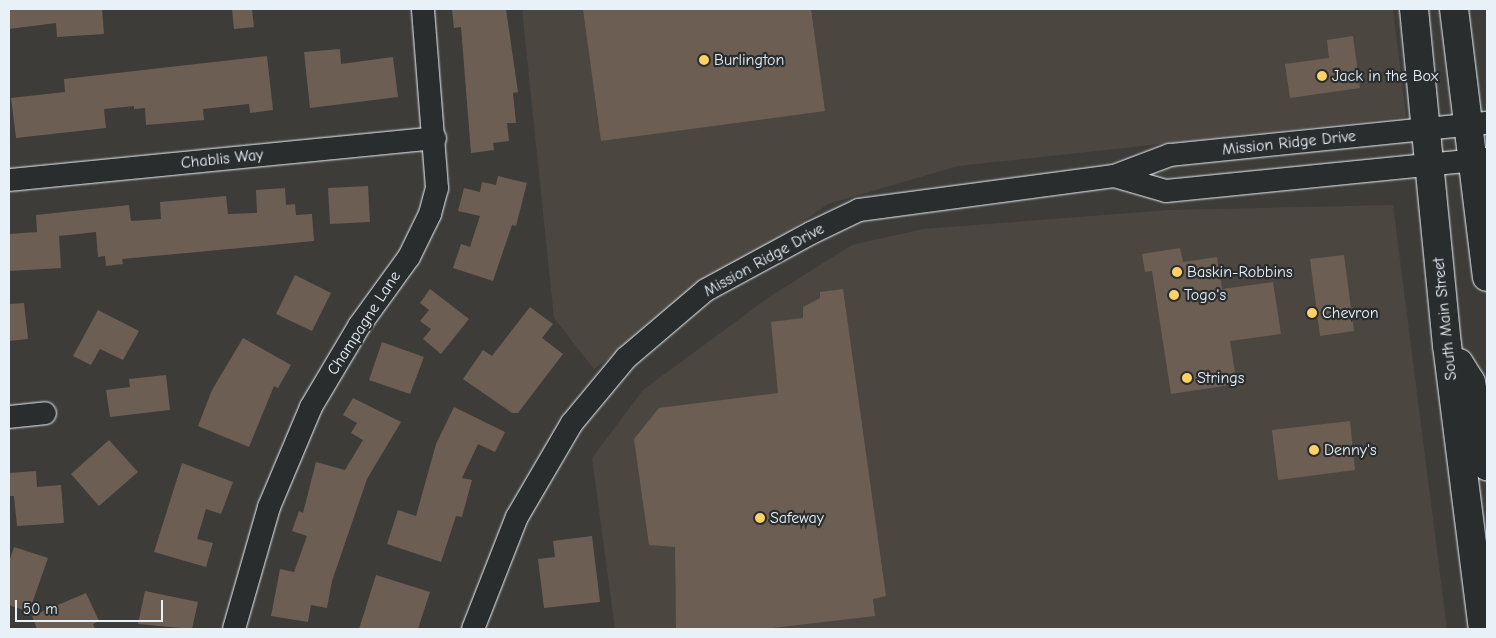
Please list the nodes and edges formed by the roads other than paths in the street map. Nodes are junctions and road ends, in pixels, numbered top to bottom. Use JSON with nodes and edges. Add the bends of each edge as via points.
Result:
{"nodes":[{"id":1,"x":423,"y":9,"type":"edge"},
{"id":2,"x":1414,"y":9,"type":"edge"},
{"id":3,"x":1454,"y":9,"type":"edge"},
{"id":4,"x":1477,"y":124,"type":"edge"},
{"id":5,"x":1426,"y":130,"type":"junction"},
{"id":6,"x":435,"y":138,"type":"junction"},
{"id":7,"x":1480,"y":160,"type":"edge"},
{"id":8,"x":1428,"y":164,"type":"junction"},
{"id":9,"x":1114,"y":176,"type":"junction"},
{"id":10,"x":9,"y":180,"type":"edge"},
{"id":11,"x":1487,"y":277,"type":"edge"},
{"id":12,"x":1447,"y":345,"type":"junction"},
{"id":13,"x":45,"y":414,"type":"dead end"},
{"id":14,"x":9,"y":417,"type":"edge"},
{"id":15,"x":1487,"y":466,"type":"edge"},
{"id":16,"x":234,"y":629,"type":"edge"},
{"id":17,"x":473,"y":629,"type":"edge"},
{"id":18,"x":1483,"y":629,"type":"edge"}],
"edges":[{"from":1,"to":6,"type":"street","name":"Champagne Lane"},
{"from":2,"to":5,"type":"main road","name":"South Main Street"},
{"from":3,"to":4,"type":"main road"},
{"from":4,"to":5,"type":"street","name":"Mission Ridge Drive"},
{"from":4,"to":7,"type":"main road"},
{"from":5,"to":8,"type":"main road","name":"South Main Street"},
{"from":5,"to":9,"type":"street","name":"Mission Ridge Drive","via":[[1170,155]]},
{"from":6,"to":10,"type":"street","name":"Chablis Way"},
{"from":6,"to":16,"type":"street","name":"Champagne Lane","via":[[437,188],[430,214],[408,257],[359,326],[311,407],[269,507]]},
{"from":7,"to":8,"type":"street","name":"Mission Ridge Drive"},
{"from":7,"to":11,"type":"main road"},
{"from":8,"to":9,"type":"street","name":"Mission Ridge Drive","via":[[1166,191]]},
{"from":8,"to":12,"type":"main road","name":"South Main Street"},
{"from":9,"to":17,"type":"street","name":"Mission Ridge Drive","via":[[858,210],[706,290],[626,358],[572,423],[517,517]]},
{"from":12,"to":15,"type":"main road","via":[[1471,382]]},
{"from":12,"to":18,"type":"main road","name":"South Main Street"},
{"from":13,"to":14,"type":"street"}]}
